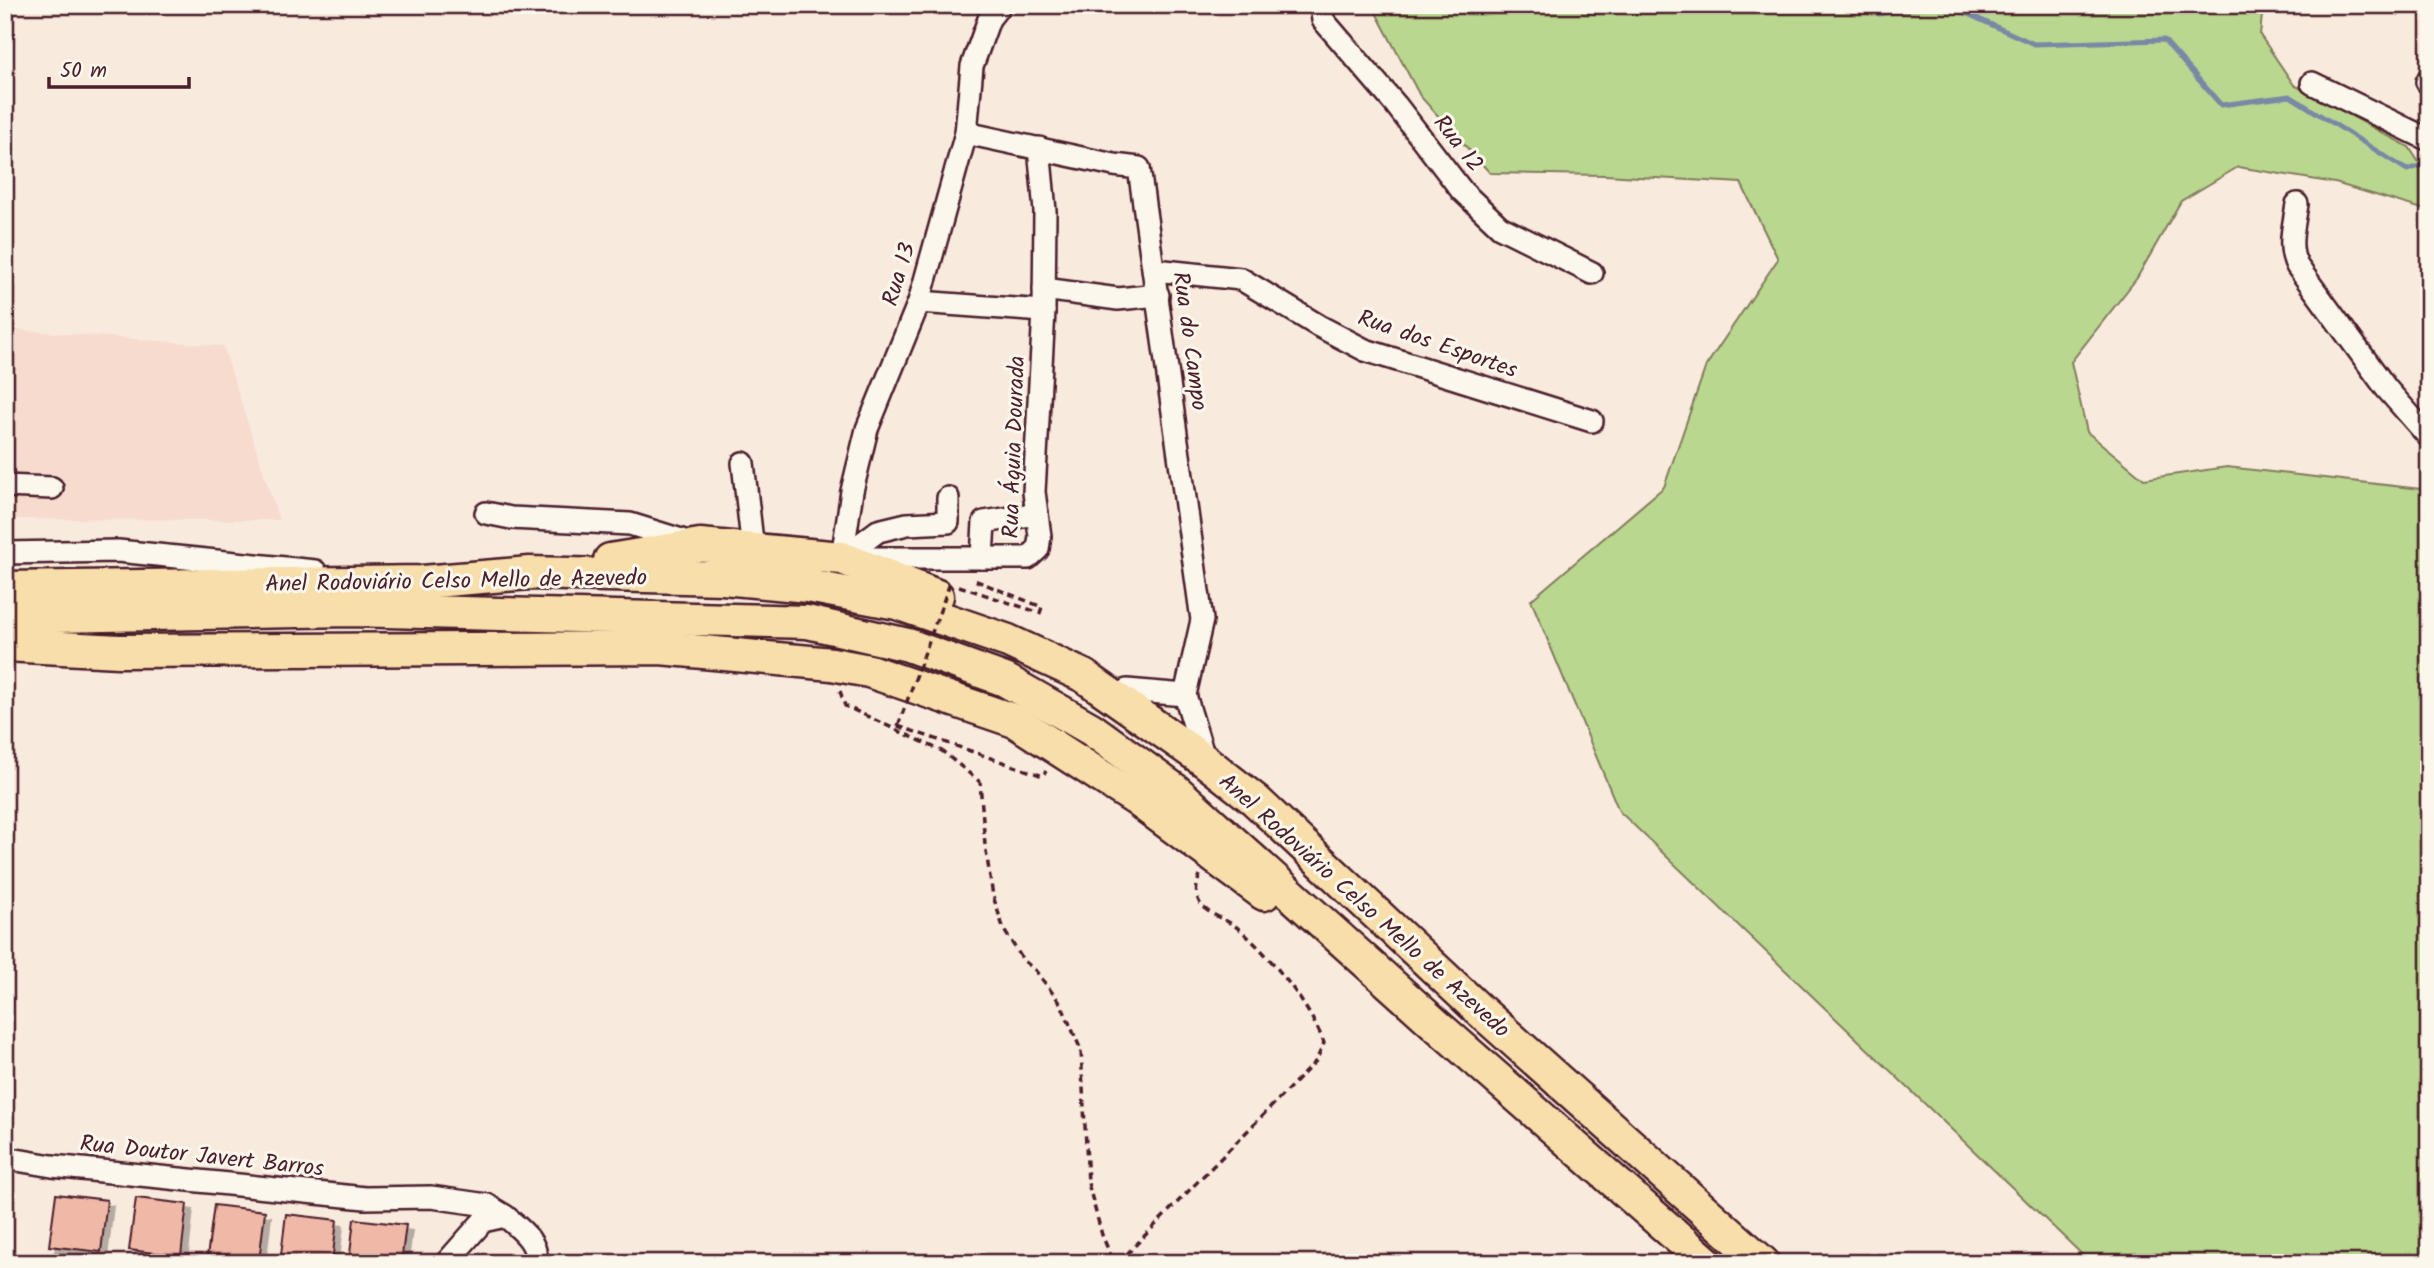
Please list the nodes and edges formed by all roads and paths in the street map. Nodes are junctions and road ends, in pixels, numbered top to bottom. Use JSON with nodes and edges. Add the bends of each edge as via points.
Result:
{"nodes":[{"id":1,"x":1000,"y":5,"type":"edge"},
{"id":2,"x":1321,"y":5,"type":"edge"},
{"id":3,"x":2312,"y":83,"type":"dead end"},
{"id":4,"x":966,"y":133,"type":"junction"},
{"id":5,"x":2429,"y":137,"type":"edge"},
{"id":6,"x":1039,"y":148,"type":"junction"},
{"id":7,"x":2297,"y":204,"type":"dead end"},
{"id":8,"x":1155,"y":270,"type":"junction"},
{"id":9,"x":1592,"y":273,"type":"dead end"},
{"id":10,"x":1044,"y":289,"type":"junction"},
{"id":11,"x":1158,"y":295,"type":"junction"},
{"id":12,"x":919,"y":302,"type":"junction"},
{"id":13,"x":1044,"y":311,"type":"junction"},
{"id":14,"x":1592,"y":421,"type":"dead end"},
{"id":15,"x":2429,"y":437,"type":"edge"},
{"id":16,"x":744,"y":463,"type":"dead end"},
{"id":17,"x":5,"y":486,"type":"edge"},
{"id":18,"x":52,"y":488,"type":"dead end"},
{"id":19,"x":948,"y":498,"type":"dead end"},
{"id":20,"x":486,"y":513,"type":"dead end"},
{"id":21,"x":1037,"y":514,"type":"junction"},
{"id":22,"x":700,"y":545,"type":"junction"},
{"id":23,"x":753,"y":550,"type":"junction"},
{"id":24,"x":5,"y":554,"type":"edge"},
{"id":25,"x":842,"y":558,"type":"junction"},
{"id":26,"x":947,"y":558,"type":"junction"},
{"id":27,"x":982,"y":558,"type":"junction"},
{"id":28,"x":530,"y":573,"type":"junction"},
{"id":29,"x":422,"y":582,"type":"junction"},
{"id":30,"x":5,"y":587,"type":"edge"},
{"id":31,"x":5,"y":617,"type":"edge"},
{"id":32,"x":5,"y":645,"type":"edge"},
{"id":33,"x":832,"y":664,"type":"junction"},
{"id":34,"x":1127,"y":690,"type":"junction"},
{"id":35,"x":1185,"y":695,"type":"junction"},
{"id":36,"x":1163,"y":731,"type":"junction"},
{"id":37,"x":936,"y":740,"type":"junction"},
{"id":38,"x":933,"y":747,"type":"junction"},
{"id":39,"x":1205,"y":761,"type":"junction"},
{"id":40,"x":1048,"y":766,"type":"dead end"},
{"id":41,"x":1211,"y":856,"type":"junction"},
{"id":42,"x":1434,"y":1023,"type":"junction"},
{"id":43,"x":5,"y":1158,"type":"edge"},
{"id":44,"x":394,"y":1198,"type":"junction"},
{"id":45,"x":505,"y":1216,"type":"junction"},
{"id":46,"x":463,"y":1243,"type":"junction"},
{"id":47,"x":446,"y":1263,"type":"edge"},
{"id":48,"x":536,"y":1263,"type":"edge"},
{"id":49,"x":1116,"y":1263,"type":"edge"},
{"id":50,"x":1707,"y":1263,"type":"edge"},
{"id":51,"x":1763,"y":1263,"type":"edge"}],
"edges":[{"from":1,"to":4,"type":"street","name":"Rua 13","via":[[989,19],[972,66]]},
{"from":2,"to":9,"type":"street","name":"Rua 12","via":[[1324,20],[1462,191],[1500,227]]},
{"from":3,"to":5,"type":"street"},
{"from":4,"to":6,"type":"street","name":"Rua do Campo"},
{"from":4,"to":12,"type":"street","name":"Rua 13"},
{"from":6,"to":8,"type":"street","name":"Rua do Campo","via":[[1139,168]]},
{"from":6,"to":10,"type":"street","name":"Rua Águia Dourada","via":[[1045,211]]},
{"from":7,"to":15,"type":"street","via":[[2291,243],[2297,267],[2386,388]]},
{"from":8,"to":11,"type":"street","name":"Rua do Campo"},
{"from":8,"to":14,"type":"street","name":"Rua dos Esportes","via":[[1241,279],[1365,350]]},
{"from":10,"to":11,"type":"street","via":[[1118,299]]},
{"from":10,"to":13,"type":"street","name":"Rua Águia Dourada"},
{"from":11,"to":35,"type":"street","name":"Rua do Campo","via":[[1202,620]]},
{"from":12,"to":13,"type":"street"},
{"from":12,"to":25,"type":"street","name":"Rua 13","via":[[867,429]]},
{"from":13,"to":21,"type":"street","name":"Rua Águia Dourada","via":[[1034,492]]},
{"from":16,"to":23,"type":"street"},
{"from":17,"to":18,"type":"street"},
{"from":19,"to":25,"type":"street","via":[[948,522],[878,531]]},
{"from":20,"to":22,"type":"street","via":[[631,524]]},
{"from":21,"to":27,"type":"street","via":[[984,522]]},
{"from":21,"to":27,"type":"street","name":"Rua Águia Dourada","via":[[1038,549],[1028,558]]},
{"from":22,"to":23,"type":"highway"},
{"from":22,"to":28,"type":"highway"},
{"from":23,"to":25,"type":"highway"},
{"from":24,"to":29,"type":"street","via":[[118,551]]},
{"from":25,"to":26,"type":"street","name":"Rua Águia Dourada"},
{"from":25,"to":34,"type":"highway","via":[[1073,651]]},
{"from":26,"to":27,"type":"street","name":"Rua Águia Dourada"},
{"from":26,"to":37,"type":"path","bridge":true,"via":[[957,572],[1042,607],[1040,613],[950,583],[898,726]]},
{"from":28,"to":29,"type":"highway","name":"Anel Rodoviário Celso Mello de Azevedo"},
{"from":28,"to":36,"type":"highway","name":"Anel Rodoviário Celso Mello de Azevedo","via":[[723,578],[808,586],[897,603],[1008,641],[1084,676]]},
{"from":29,"to":30,"type":"highway","name":"Anel Rodoviário Celso Mello de Azevedo"},
{"from":31,"to":42,"type":"highway","name":"Anel Rodoviário Celso Mello de Azevedo","via":[[350,610],[657,617],[807,622],[908,645],[1004,680],[1112,744],[1175,790]]},
{"from":32,"to":33,"type":"highway","via":[[119,651],[660,648]]},
{"from":33,"to":38,"type":"path","via":[[845,706]]},
{"from":33,"to":41,"type":"highway","via":[[869,671],[917,691],[1015,720],[1136,799]]},
{"from":34,"to":35,"type":"street"},
{"from":34,"to":36,"type":"highway"},
{"from":35,"to":39,"type":"street","name":"Rua do Campo"},
{"from":36,"to":39,"type":"highway","name":"Anel Rodoviário Celso Mello de Azevedo"},
{"from":37,"to":38,"type":"path"},
{"from":37,"to":40,"type":"path","via":[[1043,776]]},
{"from":38,"to":49,"type":"path","via":[[980,782],[993,896],[1004,930],[1061,1004],[1081,1050],[1088,1183],[1102,1235]]},
{"from":39,"to":51,"type":"highway","name":"Anel Rodoviário Celso Mello de Azevedo","via":[[1255,800],[1476,1007]]},
{"from":41,"to":42,"type":"highway","via":[[1267,896],[1385,996]]},
{"from":41,"to":49,"type":"path","via":[[1203,864],[1195,888],[1201,906],[1238,928],[1271,962],[1316,1022],[1324,1043],[1316,1060]]},
{"from":42,"to":50,"type":"highway","name":"Anel Rodoviário Celso Mello de Azevedo"},
{"from":43,"to":44,"type":"street","name":"Rua Doutor Javert Barros"},
{"from":44,"to":45,"type":"street","name":"Rua Doutor Javert Barros","via":[[471,1202]]},
{"from":44,"to":46,"type":"street","name":"Rua Doutor Javert Barros","via":[[453,1210],[464,1226]]},
{"from":45,"to":46,"type":"street","via":[[483,1220]]},
{"from":45,"to":48,"type":"street","via":[[527,1234]]},
{"from":46,"to":47,"type":"street"}]}
